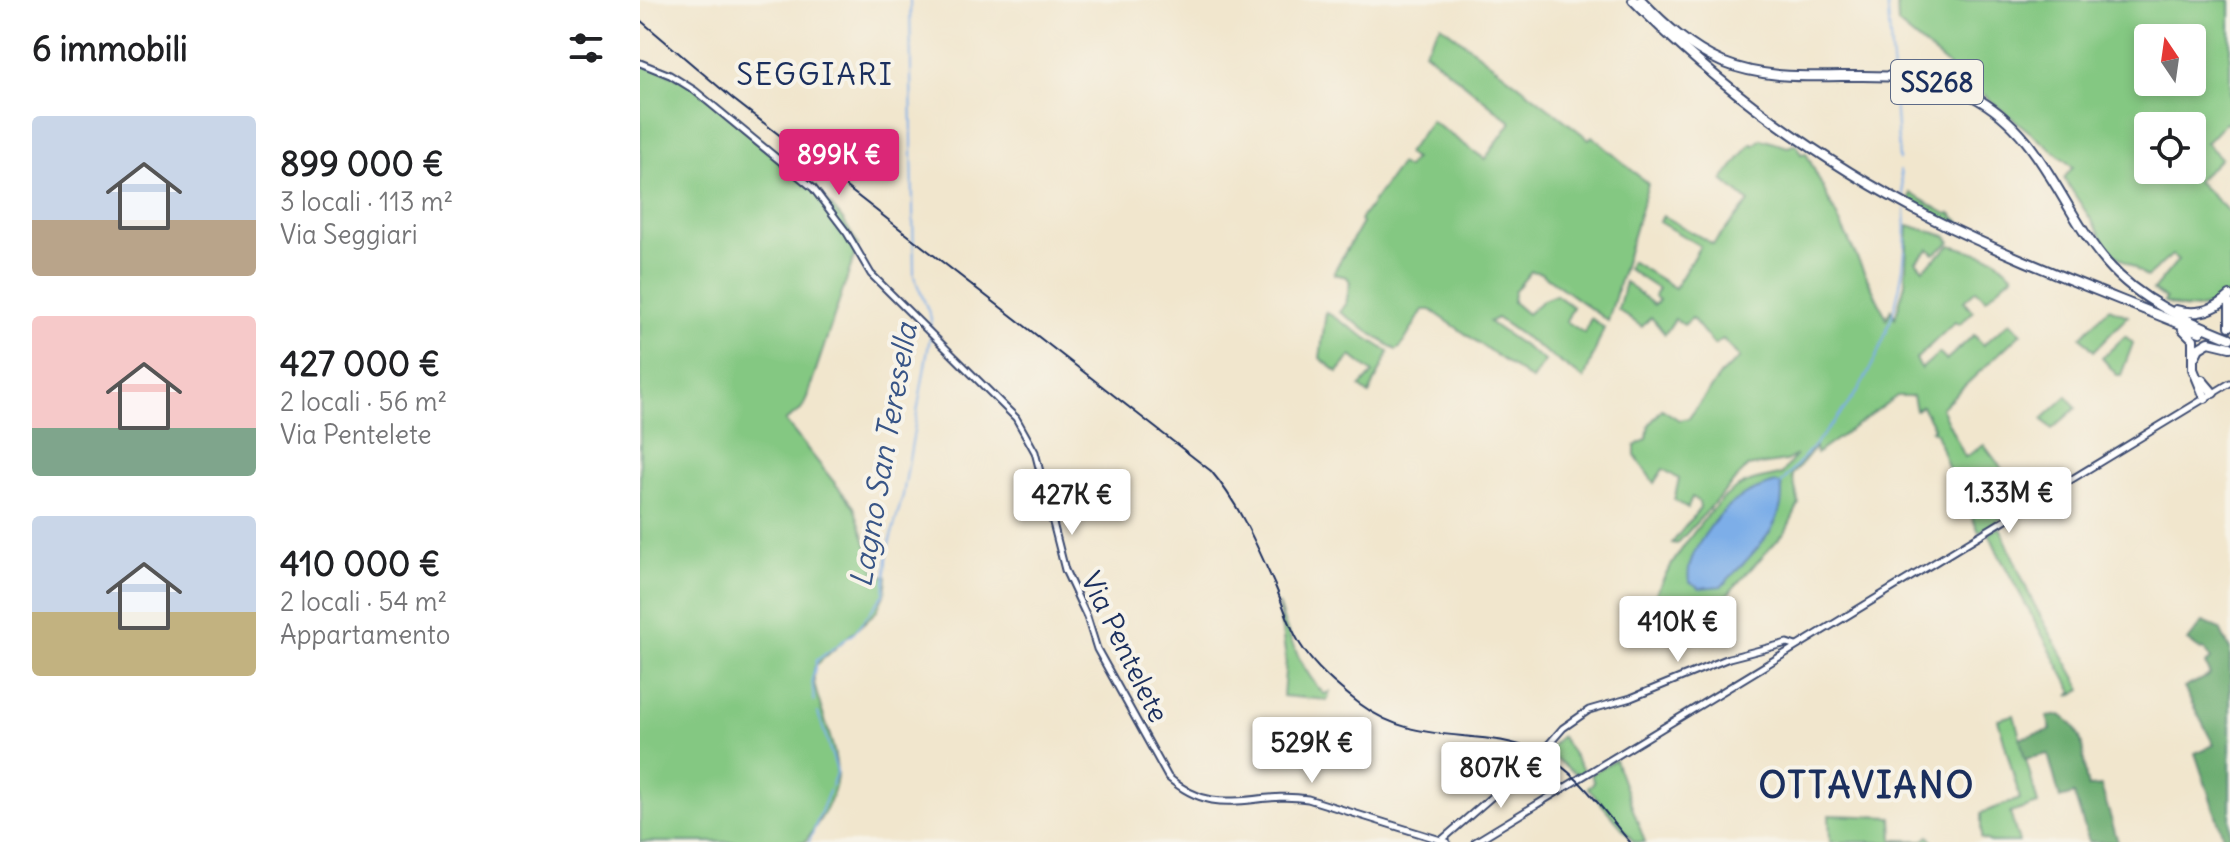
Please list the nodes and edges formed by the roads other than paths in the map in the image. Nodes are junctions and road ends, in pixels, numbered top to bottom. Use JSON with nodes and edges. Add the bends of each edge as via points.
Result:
{"nodes":[{"id":1,"x":1633,"y":0,"type":"edge"},
{"id":2,"x":1643,"y":0,"type":"edge"},
{"id":3,"x":1690,"y":50,"type":"junction"},
{"id":4,"x":640,"y":63,"type":"edge"},
{"id":5,"x":2230,"y":296,"type":"edge"},
{"id":6,"x":2230,"y":304,"type":"edge"},
{"id":7,"x":2159,"y":308,"type":"junction"},
{"id":8,"x":2230,"y":326,"type":"edge"},
{"id":9,"x":2230,"y":343,"type":"edge"},
{"id":10,"x":2230,"y":383,"type":"edge"},
{"id":11,"x":2209,"y":396,"type":"junction"},
{"id":12,"x":1796,"y":646,"type":"junction"},
{"id":13,"x":1445,"y":841,"type":"edge"},
{"id":14,"x":1475,"y":842,"type":"edge"}],
"edges":[{"from":1,"to":3,"type":"highway","number":"SS268"},
{"from":2,"to":3,"type":"highway","number":"SS268"},
{"from":3,"to":7,"type":"highway","number":"SS268","via":[[1697,62],[1751,104],[1910,207],[1995,247]]},
{"from":3,"to":7,"type":"highway","number":"SS268","via":[[1758,72],[1904,76],[1974,97],[2006,118],[2032,146],[2104,259]]},
{"from":4,"to":13,"type":"main road","name":"Via Pentelete","via":[[670,75],[706,100],[813,188],[871,274],[998,398],[1031,442],[1065,570],[1097,649],[1168,777],[1211,802],[1288,795]]},
{"from":5,"to":7,"type":"highway","via":[[2200,312]]},
{"from":6,"to":8,"type":"highway"},
{"from":7,"to":9,"type":"highway","number":"SS268"},
{"from":7,"to":11,"type":"highway","via":[[2193,339],[2193,369]]},
{"from":9,"to":11,"type":"highway","via":[[2209,342],[2196,352],[2198,374]]},
{"from":10,"to":11,"type":"main road"},
{"from":11,"to":12,"type":"main road"},
{"from":12,"to":13,"type":"main road","via":[[1787,643],[1729,658],[1589,710],[1563,728]]},
{"from":12,"to":14,"type":"main road"}]}
